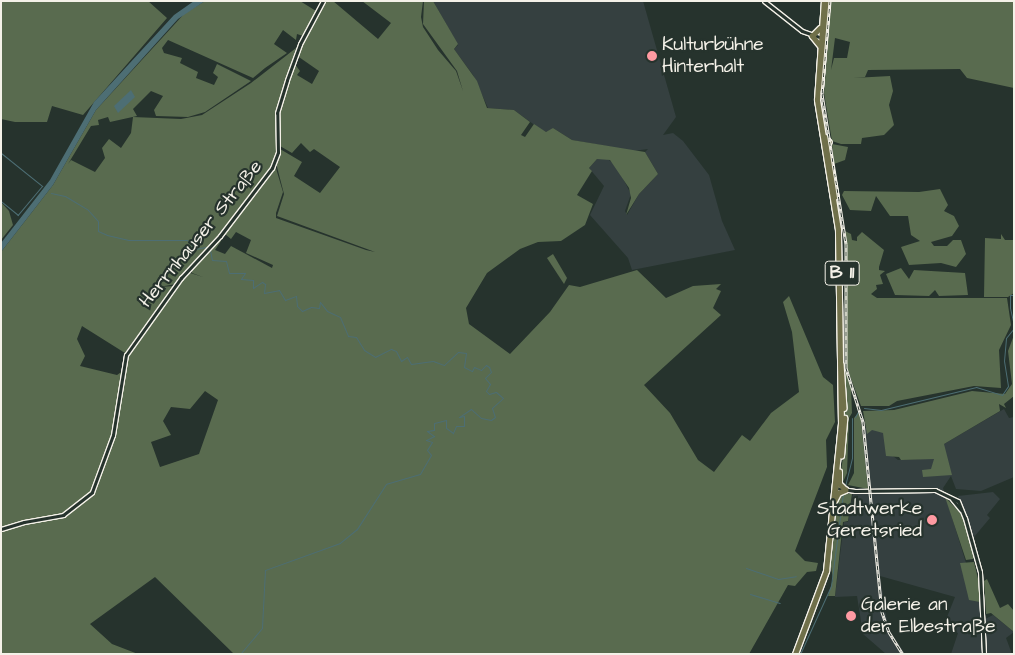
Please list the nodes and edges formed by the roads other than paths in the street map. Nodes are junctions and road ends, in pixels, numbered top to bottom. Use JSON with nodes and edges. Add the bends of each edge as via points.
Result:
{"nodes":[{"id":1,"x":323,"y":1,"type":"edge"},
{"id":2,"x":764,"y":1,"type":"edge"},
{"id":3,"x":825,"y":1,"type":"edge"},
{"id":4,"x":822,"y":24,"type":"junction"},
{"id":5,"x":812,"y":36,"type":"junction"},
{"id":6,"x":822,"y":38,"type":"junction"},
{"id":7,"x":820,"y":46,"type":"junction"},
{"id":8,"x":838,"y":472,"type":"junction"},
{"id":9,"x":834,"y":488,"type":"junction"},
{"id":10,"x":845,"y":490,"type":"junction"},
{"id":11,"x":833,"y":503,"type":"junction"},
{"id":12,"x":831,"y":514,"type":"junction"},
{"id":13,"x":1,"y":529,"type":"edge"},
{"id":14,"x":795,"y":654,"type":"edge"},
{"id":15,"x":984,"y":654,"type":"edge"}],
"edges":[{"from":1,"to":13,"type":"street","name":"Herrnhauser Straße","via":[[305,32],[287,80],[278,113],[278,152],[272,168],[220,236],[181,278],[126,355],[113,435],[96,482],[85,500],[63,515]]},
{"from":2,"to":5,"type":"street"},
{"from":3,"to":4,"type":"main road","number":"B 11"},
{"from":3,"to":6,"type":"main road","number":"B 11"},
{"from":4,"to":5,"type":"main road"},
{"from":4,"to":6,"type":"main road","number":"B 11"},
{"from":5,"to":6,"type":"street"},
{"from":5,"to":7,"type":"main road"},
{"from":6,"to":7,"type":"main road","number":"B 11"},
{"from":6,"to":8,"type":"main road","number":"B 11","via":[[820,85],[842,248],[840,344],[844,424]]},
{"from":7,"to":9,"type":"main road","number":"B 11","via":[[818,109],[834,202],[830,209],[836,214],[841,424]]},
{"from":8,"to":9,"type":"main road","number":"B 11"},
{"from":8,"to":10,"type":"main road","via":[[839,484]]},
{"from":9,"to":10,"type":"street"},
{"from":9,"to":11,"type":"main road","number":"B 11"},
{"from":9,"to":12,"type":"main road","number":"B 11"},
{"from":10,"to":11,"type":"main road","via":[[838,493]]},
{"from":10,"to":15,"type":"street","via":[[942,492],[962,511],[981,580]]},
{"from":11,"to":12,"type":"main road","number":"B 11"},
{"from":12,"to":14,"type":"main road","number":"B 11","via":[[824,578]]}]}
